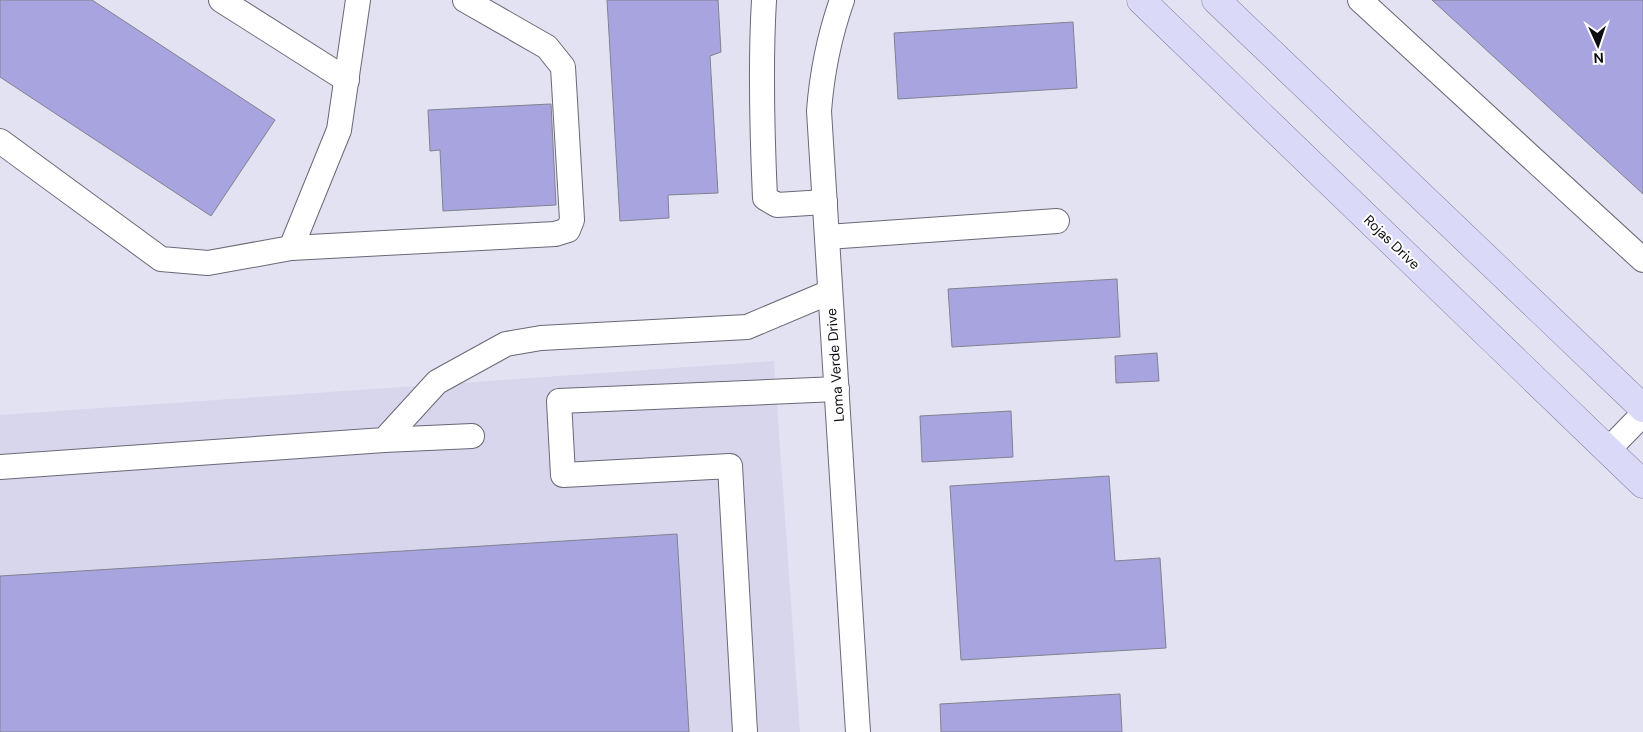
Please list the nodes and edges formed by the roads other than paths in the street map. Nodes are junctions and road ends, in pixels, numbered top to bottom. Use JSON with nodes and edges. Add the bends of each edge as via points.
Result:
{"nodes":[{"id":1,"x":221,"y":0,"type":"edge"},
{"id":2,"x":358,"y":0,"type":"edge"},
{"id":3,"x":465,"y":0,"type":"edge"},
{"id":4,"x":764,"y":0,"type":"edge"},
{"id":5,"x":842,"y":0,"type":"edge"},
{"id":6,"x":1141,"y":0,"type":"edge"},
{"id":7,"x":1216,"y":0,"type":"edge"},
{"id":8,"x":1360,"y":0,"type":"edge"},
{"id":9,"x":347,"y":80,"type":"junction"},
{"id":10,"x":0,"y":141,"type":"edge"},
{"id":11,"x":825,"y":202,"type":"junction"},
{"id":12,"x":1057,"y":221,"type":"dead end"},
{"id":13,"x":827,"y":237,"type":"junction"},
{"id":14,"x":291,"y":248,"type":"junction"},
{"id":15,"x":1643,"y":260,"type":"edge"},
{"id":16,"x":830,"y":292,"type":"junction"},
{"id":17,"x":837,"y":389,"type":"junction"},
{"id":18,"x":1643,"y":408,"type":"edge"},
{"id":19,"x":1643,"y":414,"type":"edge"},
{"id":20,"x":472,"y":436,"type":"dead end"},
{"id":21,"x":384,"y":440,"type":"junction"},
{"id":22,"x":1608,"y":450,"type":"junction"},
{"id":23,"x":0,"y":467,"type":"edge"},
{"id":24,"x":1643,"y":484,"type":"edge"},
{"id":25,"x":745,"y":732,"type":"edge"},
{"id":26,"x":858,"y":732,"type":"edge"}],
"edges":[{"from":1,"to":9,"type":"street"},
{"from":2,"to":9,"type":"street"},
{"from":3,"to":14,"type":"street","via":[[547,47],[563,67],[572,220],[568,230],[555,234]]},
{"from":4,"to":11,"type":"street","via":[[761,114],[765,198],[777,205]]},
{"from":5,"to":11,"type":"street","name":"Loma Verde Drive","via":[[829,37],[822,74],[819,111]]},
{"from":6,"to":22,"type":"main road","name":"Rojas Drive"},
{"from":7,"to":18,"type":"main road"},
{"from":8,"to":15,"type":"street"},
{"from":9,"to":14,"type":"street","via":[[340,130]]},
{"from":10,"to":14,"type":"street","via":[[161,259],[208,263]]},
{"from":11,"to":13,"type":"street","name":"Loma Verde Drive"},
{"from":12,"to":13,"type":"street"},
{"from":13,"to":16,"type":"street","name":"Loma Verde Drive"},
{"from":16,"to":17,"type":"street","name":"Loma Verde Drive"},
{"from":16,"to":21,"type":"street","via":[[747,327],[541,338],[506,344],[437,382]]},
{"from":17,"to":25,"type":"street","via":[[559,402],[563,475],[730,466]]},
{"from":17,"to":26,"type":"street","name":"Loma Verde Drive"},
{"from":19,"to":22,"type":"street"},
{"from":20,"to":21,"type":"street"},
{"from":21,"to":23,"type":"street"},
{"from":22,"to":24,"type":"main road","name":"Rojas Drive"}]}
